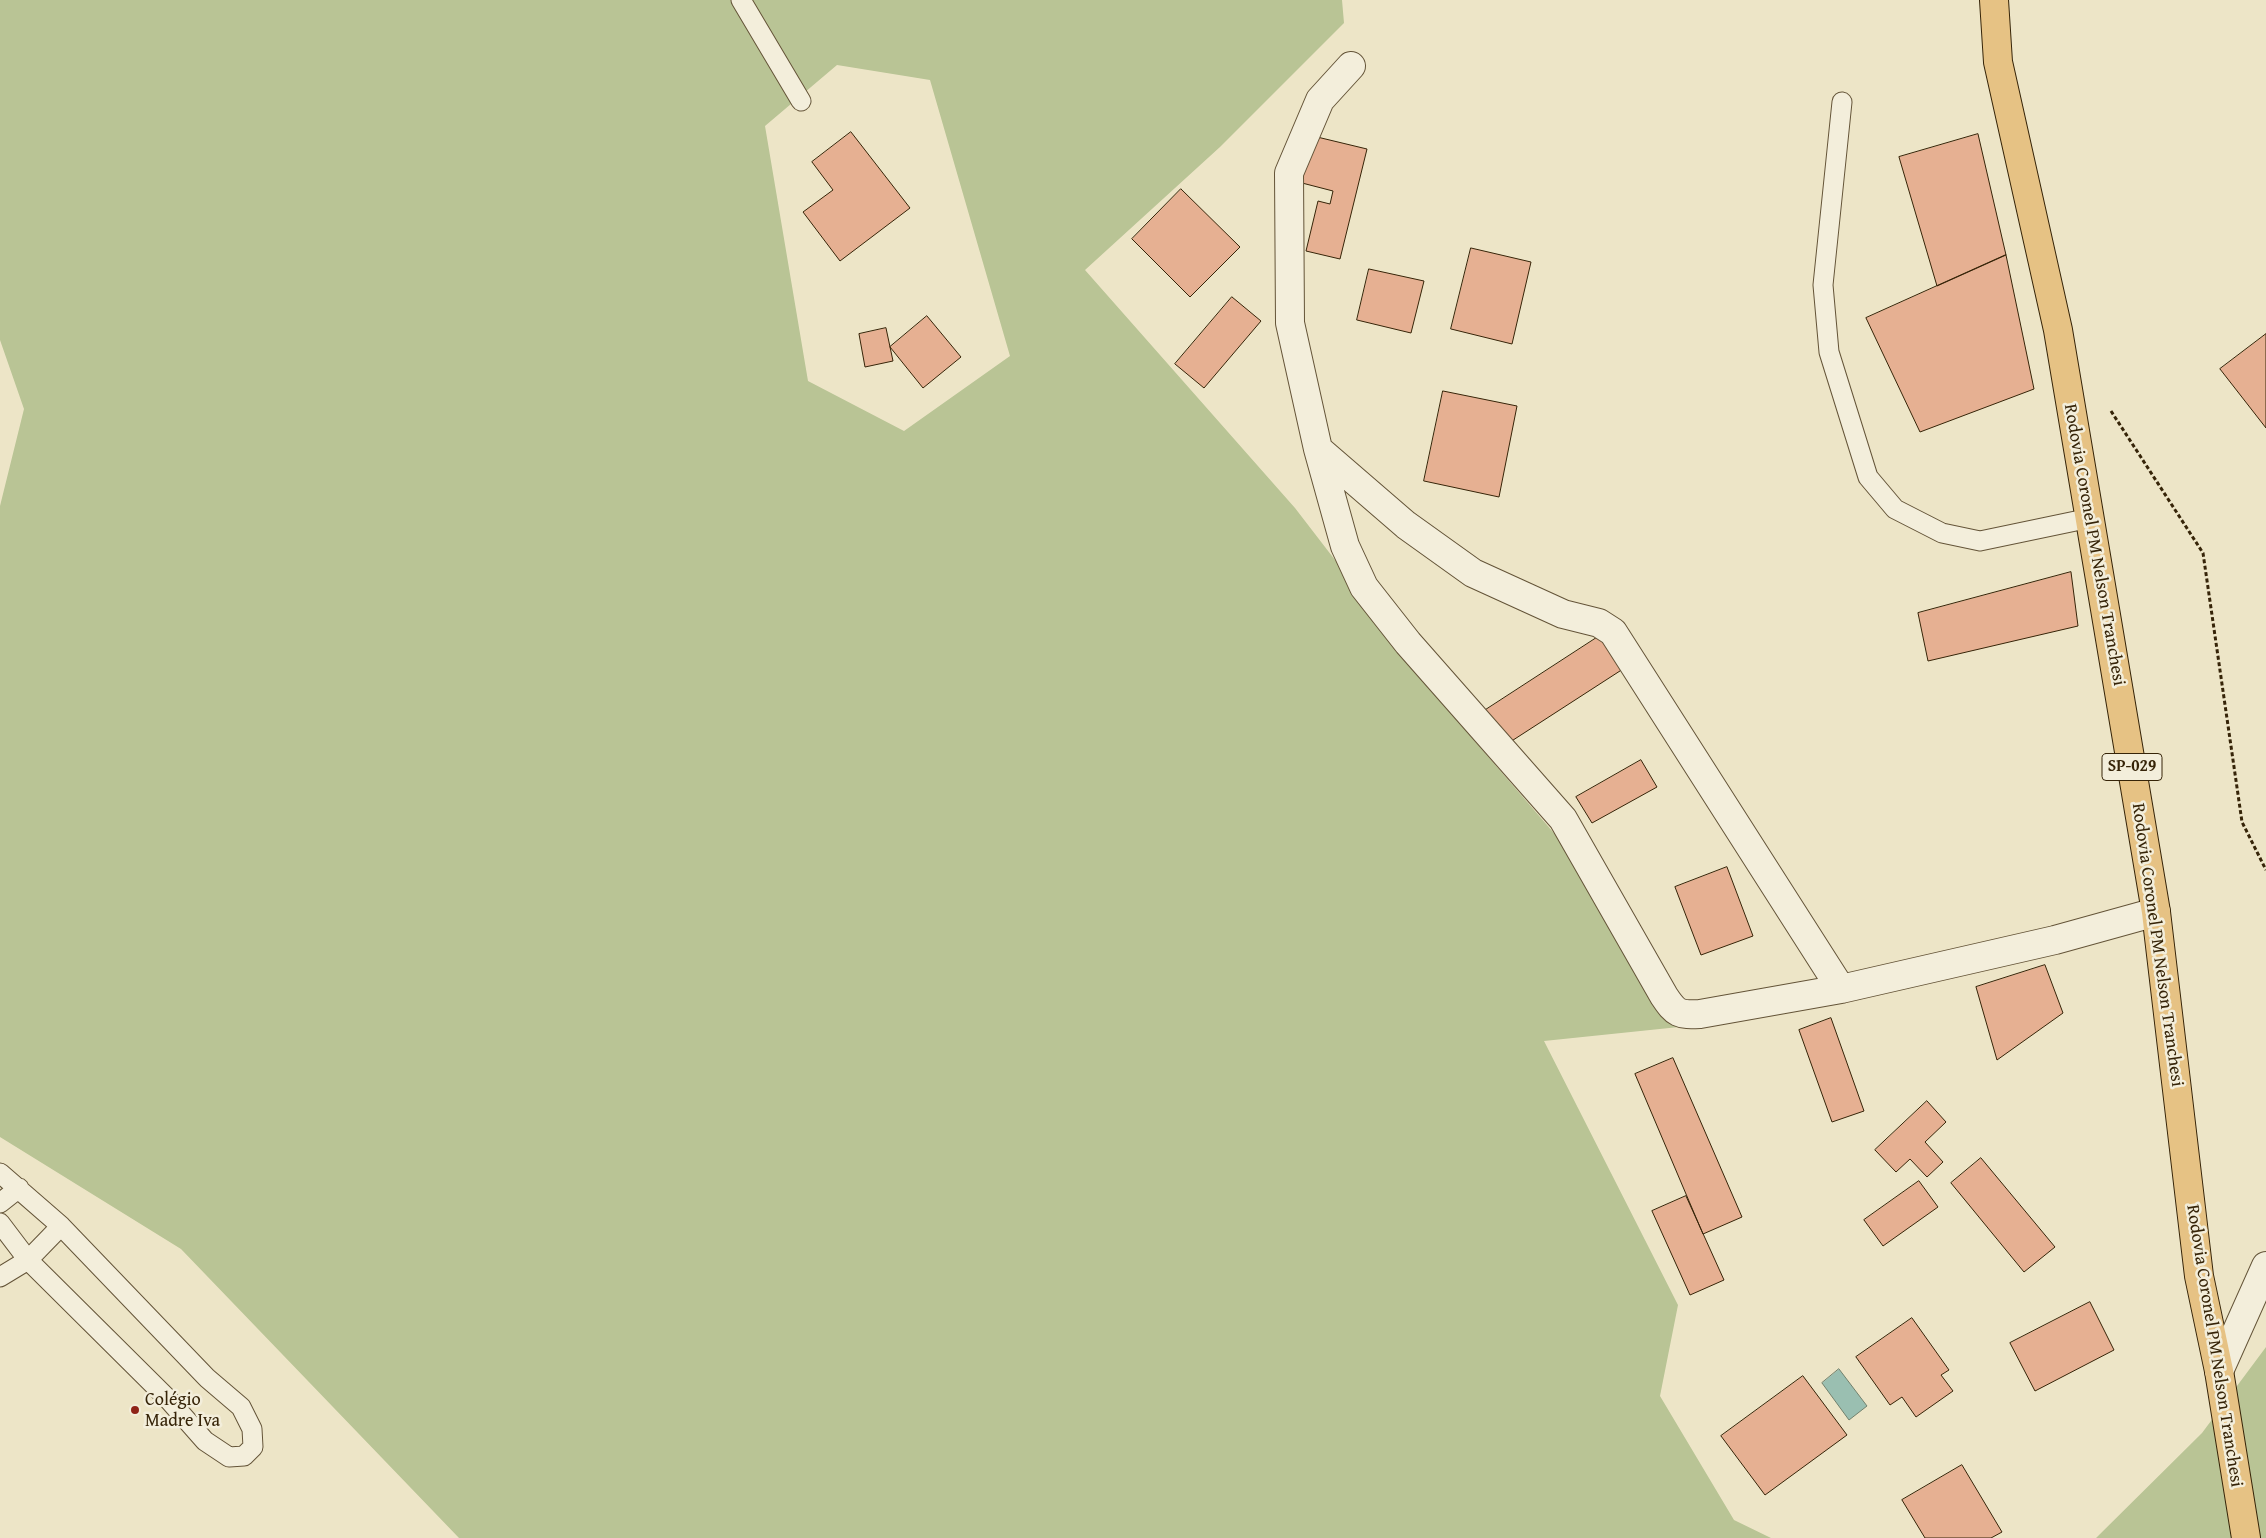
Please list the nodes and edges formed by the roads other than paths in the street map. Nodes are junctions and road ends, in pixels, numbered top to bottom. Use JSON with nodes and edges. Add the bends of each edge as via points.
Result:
{"nodes":[{"id":1,"x":741,"y":0,"type":"edge"},
{"id":2,"x":1994,"y":0,"type":"edge"},
{"id":3,"x":1351,"y":66,"type":"dead end"},
{"id":4,"x":802,"y":101,"type":"dead end"},
{"id":5,"x":1842,"y":102,"type":"dead end"},
{"id":6,"x":1318,"y":449,"type":"junction"},
{"id":7,"x":2090,"y":518,"type":"junction"},
{"id":8,"x":2156,"y":912,"type":"junction"},
{"id":9,"x":1841,"y":989,"type":"junction"},
{"id":10,"x":0,"y":1173,"type":"edge"},
{"id":11,"x":19,"y":1188,"type":"junction"},
{"id":12,"x":0,"y":1203,"type":"edge"},
{"id":13,"x":0,"y":1223,"type":"edge"},
{"id":14,"x":61,"y":1226,"type":"junction"},
{"id":15,"x":28,"y":1260,"type":"junction"},
{"id":16,"x":2266,"y":1266,"type":"edge"},
{"id":17,"x":0,"y":1276,"type":"edge"},
{"id":18,"x":2219,"y":1371,"type":"junction"},
{"id":19,"x":2246,"y":1538,"type":"edge"}],
"edges":[{"from":1,"to":4,"type":"lane"},
{"from":2,"to":7,"type":"highway","name":"Rodovia Coronel PM Nelson Tranchesi","number":"SP-029","via":[[1998,62],[2058,330]]},
{"from":3,"to":6,"type":"street","via":[[1320,100],[1290,172],[1290,323]]},
{"from":5,"to":7,"type":"lane","via":[[1823,285],[1829,352],[1868,477],[1895,509],[1942,534],[1980,541]]},
{"from":6,"to":9,"type":"street","via":[[1406,525],[1473,573],[1563,614],[1599,623],[1613,632]]},
{"from":6,"to":9,"type":"street","via":[[1345,546],[1364,587],[1426,664],[1563,819],[1672,1008],[1681,1014],[1700,1014]]},
{"from":7,"to":8,"type":"highway","name":"Rodovia Coronel PM Nelson Tranchesi","number":"SP-029"},
{"from":8,"to":9,"type":"street","via":[[2056,940]]},
{"from":8,"to":18,"type":"highway","name":"Rodovia Coronel PM Nelson Tranchesi","number":"SP-029","via":[[2199,1276]]},
{"from":10,"to":11,"type":"lane"},
{"from":11,"to":12,"type":"lane"},
{"from":11,"to":14,"type":"lane"},
{"from":13,"to":15,"type":"lane"},
{"from":14,"to":15,"type":"lane"},
{"from":14,"to":15,"type":"lane","via":[[207,1378],[241,1407],[252,1429],[253,1447],[244,1456],[228,1457],[205,1441],[168,1398]]},
{"from":15,"to":17,"type":"lane"},
{"from":16,"to":18,"type":"street"},
{"from":18,"to":19,"type":"highway","name":"Rodovia Coronel PM Nelson Tranchesi","number":"SP-029"}]}
